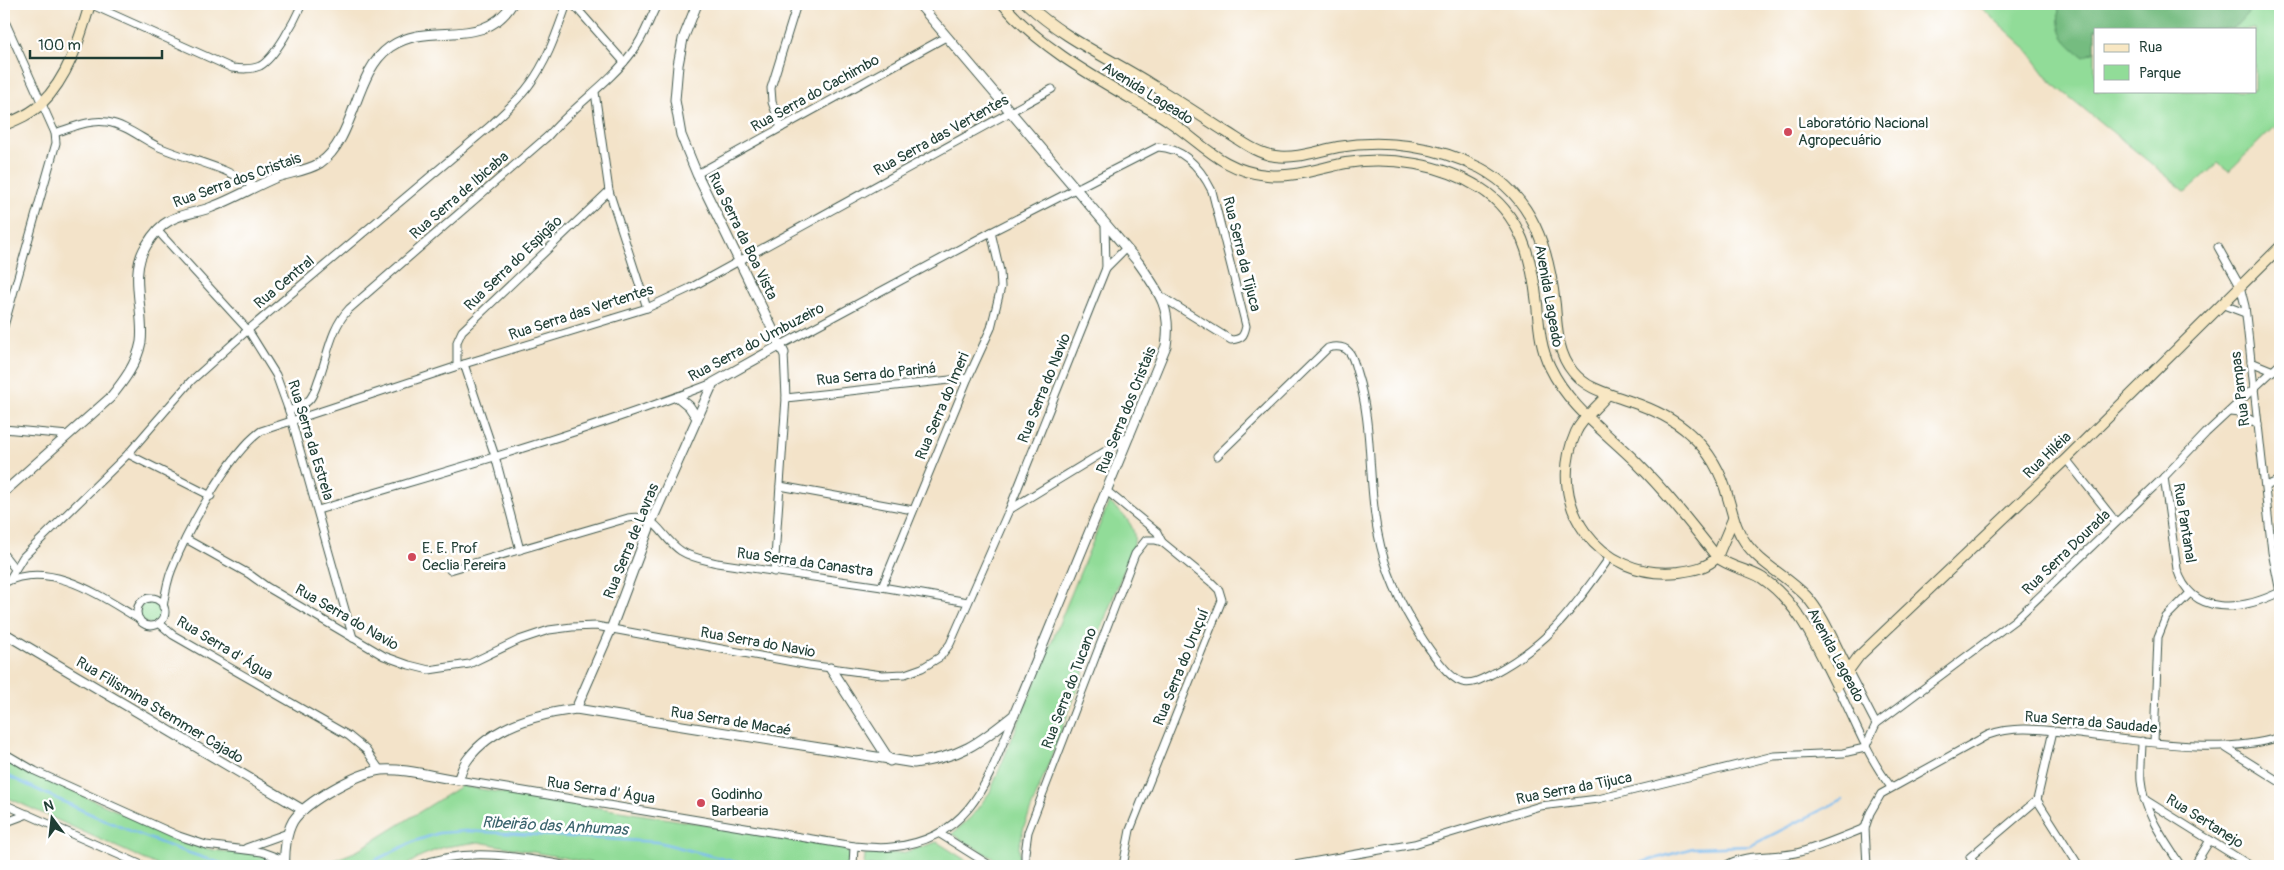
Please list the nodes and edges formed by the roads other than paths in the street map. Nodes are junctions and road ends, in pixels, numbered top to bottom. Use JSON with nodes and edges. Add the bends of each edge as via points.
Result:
{"nodes":[{"id":1,"x":90,"y":4,"type":"edge"},
{"id":2,"x":302,"y":4,"type":"edge"},
{"id":3,"x":512,"y":4,"type":"edge"},
{"id":4,"x":567,"y":4,"type":"edge"},
{"id":5,"x":572,"y":4,"type":"edge"},
{"id":6,"x":649,"y":4,"type":"edge"},
{"id":7,"x":697,"y":4,"type":"edge"},
{"id":8,"x":797,"y":4,"type":"edge"},
{"id":9,"x":919,"y":4,"type":"edge"},
{"id":10,"x":1003,"y":4,"type":"edge"},
{"id":11,"x":1027,"y":4,"type":"edge"},
{"id":12,"x":4,"y":19,"type":"edge"},
{"id":13,"x":946,"y":37,"type":"junction"},
{"id":14,"x":624,"y":62,"type":"junction"},
{"id":15,"x":1052,"y":89,"type":"dead end"},
{"id":16,"x":595,"y":92,"type":"junction"},
{"id":17,"x":41,"y":105,"type":"junction"},
{"id":18,"x":1010,"y":113,"type":"junction"},
{"id":19,"x":4,"y":125,"type":"edge"},
{"id":20,"x":781,"y":128,"type":"junction"},
{"id":21,"x":55,"y":133,"type":"junction"},
{"id":22,"x":697,"y":174,"type":"junction"},
{"id":23,"x":254,"y":187,"type":"junction"},
{"id":24,"x":1074,"y":189,"type":"junction"},
{"id":25,"x":609,"y":191,"type":"junction"},
{"id":26,"x":1105,"y":224,"type":"junction"},
{"id":27,"x":157,"y":230,"type":"junction"},
{"id":28,"x":990,"y":232,"type":"junction"},
{"id":29,"x":2218,"y":247,"type":"dead end"},
{"id":30,"x":2280,"y":247,"type":"edge"},
{"id":31,"x":1126,"y":248,"type":"junction"},
{"id":32,"x":740,"y":261,"type":"junction"},
{"id":33,"x":1106,"y":268,"type":"junction"},
{"id":34,"x":2240,"y":286,"type":"junction"},
{"id":35,"x":1162,"y":297,"type":"junction"},
{"id":36,"x":2221,"y":304,"type":"junction"},
{"id":37,"x":647,"y":308,"type":"junction"},
{"id":38,"x":2245,"y":313,"type":"junction"},
{"id":39,"x":4,"y":326,"type":"edge"},
{"id":40,"x":248,"y":330,"type":"junction"},
{"id":41,"x":782,"y":349,"type":"junction"},
{"id":42,"x":2251,"y":362,"type":"junction"},
{"id":43,"x":2280,"y":364,"type":"edge"},
{"id":44,"x":461,"y":365,"type":"junction"},
{"id":45,"x":2273,"y":371,"type":"junction"},
{"id":46,"x":968,"y":378,"type":"junction"},
{"id":47,"x":713,"y":383,"type":"junction"},
{"id":48,"x":2254,"y":390,"type":"junction"},
{"id":49,"x":1608,"y":394,"type":"junction"},
{"id":50,"x":678,"y":397,"type":"junction"},
{"id":51,"x":786,"y":398,"type":"junction"},
{"id":52,"x":290,"y":411,"type":"junction"},
{"id":53,"x":2230,"y":412,"type":"junction"},
{"id":54,"x":1587,"y":417,"type":"junction"},
{"id":55,"x":697,"y":418,"type":"junction"},
{"id":56,"x":291,"y":420,"type":"junction"},
{"id":57,"x":2258,"y":424,"type":"junction"},
{"id":58,"x":4,"y":428,"type":"edge"},
{"id":59,"x":68,"y":435,"type":"junction"},
{"id":60,"x":1131,"y":436,"type":"junction"},
{"id":61,"x":128,"y":454,"type":"junction"},
{"id":62,"x":494,"y":456,"type":"junction"},
{"id":63,"x":1218,"y":456,"type":"dead end"},
{"id":64,"x":2066,"y":459,"type":"junction"},
{"id":65,"x":2164,"y":477,"type":"junction"},
{"id":66,"x":2280,"y":480,"type":"edge"},
{"id":67,"x":780,"y":486,"type":"junction"},
{"id":68,"x":2266,"y":486,"type":"junction"},
{"id":69,"x":4,"y":492,"type":"edge"},
{"id":70,"x":1108,"y":492,"type":"junction"},
{"id":71,"x":211,"y":496,"type":"junction"},
{"id":72,"x":318,"y":510,"type":"junction"},
{"id":73,"x":913,"y":510,"type":"junction"},
{"id":74,"x":1009,"y":510,"type":"junction"},
{"id":75,"x":1733,"y":519,"type":"junction"},
{"id":76,"x":652,"y":520,"type":"junction"},
{"id":77,"x":2116,"y":522,"type":"junction"},
{"id":78,"x":186,"y":539,"type":"junction"},
{"id":79,"x":1162,"y":542,"type":"junction"},
{"id":80,"x":520,"y":550,"type":"junction"},
{"id":81,"x":4,"y":555,"type":"edge"},
{"id":82,"x":1610,"y":557,"type":"junction"},
{"id":83,"x":1717,"y":557,"type":"junction"},
{"id":84,"x":15,"y":569,"type":"junction"},
{"id":85,"x":450,"y":570,"type":"dead end"},
{"id":86,"x":774,"y":572,"type":"junction"},
{"id":87,"x":7,"y":582,"type":"edge"},
{"id":88,"x":167,"y":585,"type":"junction"},
{"id":89,"x":882,"y":586,"type":"junction"},
{"id":90,"x":2280,"y":592,"type":"edge"},
{"id":91,"x":2190,"y":593,"type":"junction"},
{"id":92,"x":156,"y":600,"type":"junction"},
{"id":93,"x":968,"y":602,"type":"junction"},
{"id":94,"x":139,"y":606,"type":"junction"},
{"id":95,"x":121,"y":607,"type":"junction"},
{"id":96,"x":163,"y":607,"type":"junction"},
{"id":97,"x":139,"y":619,"type":"junction"},
{"id":98,"x":159,"y":623,"type":"junction"},
{"id":99,"x":611,"y":628,"type":"junction"},
{"id":100,"x":4,"y":633,"type":"edge"},
{"id":101,"x":353,"y":638,"type":"junction"},
{"id":102,"x":830,"y":668,"type":"junction"},
{"id":103,"x":1848,"y":672,"type":"junction"},
{"id":104,"x":1837,"y":686,"type":"junction"},
{"id":105,"x":576,"y":709,"type":"junction"},
{"id":106,"x":1014,"y":716,"type":"junction"},
{"id":107,"x":1876,"y":724,"type":"junction"},
{"id":108,"x":2053,"y":731,"type":"junction"},
{"id":109,"x":2280,"y":737,"type":"edge"},
{"id":110,"x":2142,"y":741,"type":"junction"},
{"id":111,"x":2154,"y":742,"type":"junction"},
{"id":112,"x":1865,"y":748,"type":"junction"},
{"id":113,"x":2226,"y":748,"type":"junction"},
{"id":114,"x":4,"y":753,"type":"edge"},
{"id":115,"x":890,"y":760,"type":"junction"},
{"id":116,"x":380,"y":770,"type":"junction"},
{"id":117,"x":458,"y":780,"type":"junction"},
{"id":118,"x":2280,"y":782,"type":"edge"},
{"id":119,"x":1891,"y":787,"type":"junction"},
{"id":120,"x":2144,"y":799,"type":"junction"},
{"id":121,"x":2037,"y":800,"type":"junction"},
{"id":122,"x":5,"y":805,"type":"edge"},
{"id":123,"x":302,"y":810,"type":"junction"},
{"id":124,"x":4,"y":813,"type":"edge"},
{"id":125,"x":28,"y":814,"type":"junction"},
{"id":126,"x":4,"y":823,"type":"edge"},
{"id":127,"x":1865,"y":828,"type":"junction"},
{"id":128,"x":288,"y":833,"type":"junction"},
{"id":129,"x":940,"y":834,"type":"junction"},
{"id":130,"x":2210,"y":840,"type":"junction"},
{"id":131,"x":854,"y":846,"type":"junction"},
{"id":132,"x":245,"y":849,"type":"junction"},
{"id":133,"x":285,"y":863,"type":"edge"},
{"id":134,"x":144,"y":866,"type":"edge"},
{"id":135,"x":418,"y":866,"type":"edge"},
{"id":136,"x":569,"y":866,"type":"edge"},
{"id":137,"x":853,"y":866,"type":"edge"},
{"id":138,"x":992,"y":866,"type":"edge"},
{"id":139,"x":1026,"y":866,"type":"edge"},
{"id":140,"x":1123,"y":866,"type":"edge"},
{"id":141,"x":1289,"y":866,"type":"edge"},
{"id":142,"x":1725,"y":866,"type":"edge"},
{"id":143,"x":1867,"y":866,"type":"edge"},
{"id":144,"x":1976,"y":866,"type":"edge"},
{"id":145,"x":2079,"y":866,"type":"edge"},
{"id":146,"x":2181,"y":866,"type":"edge"},
{"id":147,"x":2194,"y":866,"type":"edge"},
{"id":148,"x":2251,"y":866,"type":"edge"}],
"edges":[{"from":1,"to":2,"type":"street","via":[[232,68],[244,70],[260,66],[269,58]]},
{"from":1,"to":17,"type":"main road","via":[[78,44],[61,78]]},
{"from":3,"to":23,"type":"street","name":"Rua Serra dos Cristais","via":[[500,19],[483,29],[470,33],[427,34],[390,47],[374,66],[338,142],[323,161]]},
{"from":4,"to":40,"type":"street","name":"Rua Central","via":[[549,52],[519,98]]},
{"from":5,"to":14,"type":"street"},
{"from":6,"to":14,"type":"street","name":"Rua Serra de Ibicaba","via":[[655,10],[641,39]]},
{"from":7,"to":22,"type":"street","name":"Rua Serra da Boa Vista","via":[[683,39],[675,100],[681,134]]},
{"from":8,"to":20,"type":"street","via":[[771,88]]},
{"from":9,"to":13,"type":"street","name":"Rua Serra dos Cristais"},
{"from":10,"to":54,"type":"main road","name":"Avenida Lageado","via":[[1024,26],[1064,57],[1170,121],[1230,166],[1268,175],[1291,175],[1348,163],[1388,161],[1424,166],[1480,188],[1507,211],[1524,240],[1546,358],[1563,390]]},
{"from":11,"to":49,"type":"main road","name":"Avenida Lageado","via":[[1068,37],[1263,154],[1293,157],[1347,146],[1386,143],[1431,150],[1491,175],[1524,205],[1538,228],[1550,273],[1558,338],[1571,370],[1595,390]]},
{"from":12,"to":17,"type":"street"},
{"from":13,"to":18,"type":"street","name":"Rua Serra dos Cristais"},
{"from":13,"to":20,"type":"street","name":"Rua Serra do Cachimbo"},
{"from":14,"to":16,"type":"street","name":"Rua Serra de Ibicaba"},
{"from":15,"to":18,"type":"street","name":"Rua Serra das Vertentes"},
{"from":16,"to":25,"type":"street"},
{"from":16,"to":52,"type":"street","name":"Rua Serra de Ibicaba","via":[[349,309],[334,331],[312,395],[304,404]]},
{"from":17,"to":19,"type":"main road"},
{"from":17,"to":21,"type":"street"},
{"from":18,"to":24,"type":"street","name":"Rua Serra dos Cristais"},
{"from":18,"to":32,"type":"street","name":"Rua Serra das Vertentes"},
{"from":20,"to":22,"type":"street","name":"Rua Serra do Cachimbo"},
{"from":21,"to":23,"type":"street","via":[[81,124],[108,122],[162,148],[236,175]]},
{"from":21,"to":39,"type":"street","via":[[54,151]]},
{"from":22,"to":32,"type":"street","name":"Rua Serra da Boa Vista"},
{"from":23,"to":27,"type":"street","name":"Rua Serra dos Cristais","via":[[212,207],[174,218]]},
{"from":24,"to":26,"type":"street","name":"Rua Serra dos Cristais"},
{"from":24,"to":28,"type":"street","name":"Rua Serra do Umbuzeiro"},
{"from":24,"to":35,"type":"street","name":"Rua Serra da Tijuca","via":[[1158,147],[1168,147],[1181,153],[1203,174],[1219,209],[1246,326],[1245,335],[1231,340]]},
{"from":25,"to":37,"type":"street"},
{"from":25,"to":44,"type":"street","name":"Rua Serra do Espigão","via":[[462,330],[457,342]]},
{"from":26,"to":31,"type":"street","name":"Rua Serra dos Cristais"},
{"from":26,"to":33,"type":"street","name":"Rua Serra do Navio"},
{"from":27,"to":40,"type":"street","name":"Rua Serra da Estrela"},
{"from":27,"to":59,"type":"street","name":"Rua Serra dos Cristais","via":[[139,261],[141,342],[132,366],[110,398]]},
{"from":28,"to":41,"type":"street","name":"Rua Serra do Umbuzeiro"},
{"from":28,"to":46,"type":"street","name":"Rua Serra do Imeri","via":[[1001,287],[991,328]]},
{"from":29,"to":34,"type":"street","name":"Rua Pampas"},
{"from":30,"to":34,"type":"main road","name":"Rua Hiléia"},
{"from":31,"to":33,"type":"street","name":"Rua Serra do Navio"},
{"from":31,"to":35,"type":"street","name":"Rua Serra dos Cristais"},
{"from":32,"to":37,"type":"street","name":"Rua Serra das Vertentes"},
{"from":32,"to":41,"type":"street","name":"Rua Serra da Boa Vista"},
{"from":33,"to":74,"type":"street","name":"Rua Serra do Navio"},
{"from":34,"to":36,"type":"main road","name":"Rua Hiléia"},
{"from":34,"to":38,"type":"street","name":"Rua Pampas"},
{"from":35,"to":60,"type":"street","name":"Rua Serra dos Cristais","via":[[1167,314],[1166,346]]},
{"from":36,"to":38,"type":"street"},
{"from":36,"to":64,"type":"main road","name":"Rua Hiléia"},
{"from":37,"to":44,"type":"street","name":"Rua Serra das Vertentes"},
{"from":38,"to":42,"type":"street","name":"Rua Pampas"},
{"from":40,"to":52,"type":"street","name":"Rua Serra da Estrela","via":[[276,375]]},
{"from":40,"to":61,"type":"street","name":"Rua Central","via":[[191,381]]},
{"from":41,"to":47,"type":"street","name":"Rua Serra do Umbuzeiro"},
{"from":41,"to":51,"type":"street","name":"Rua Serra da Boa Vista"},
{"from":42,"to":45,"type":"street"},
{"from":42,"to":48,"type":"street","name":"Rua Pampas"},
{"from":43,"to":45,"type":"street","name":"Rua Serra Dourada"},
{"from":44,"to":56,"type":"street","name":"Rua Serra das Vertentes"},
{"from":44,"to":62,"type":"street","name":"Rua Serra do Espigão"},
{"from":45,"to":48,"type":"street","name":"Rua Serra Dourada"},
{"from":46,"to":51,"type":"street","name":"Rua Serra do Pariná"},
{"from":46,"to":73,"type":"street","name":"Rua Serra do Imeri"},
{"from":47,"to":50,"type":"street","name":"Rua Serra do Umbuzeiro"},
{"from":47,"to":55,"type":"street","name":"Rua Serra de Lavras"},
{"from":48,"to":53,"type":"street","name":"Rua Serra Dourada"},
{"from":48,"to":57,"type":"street","name":"Rua Pampas"},
{"from":49,"to":54,"type":"main road"},
{"from":49,"to":75,"type":"main road","name":"Avenida Lageado","via":[[1662,415],[1688,432],[1712,460],[1722,478]]},
{"from":50,"to":55,"type":"street"},
{"from":50,"to":62,"type":"street","name":"Rua Serra do Umbuzeiro"},
{"from":51,"to":67,"type":"street","name":"Rua Serra da Boa Vista"},
{"from":52,"to":56,"type":"street","name":"Rua Serra da Estrela"},
{"from":53,"to":57,"type":"street","via":[[2239,413]]},
{"from":53,"to":65,"type":"street","name":"Rua Serra Dourada"},
{"from":54,"to":82,"type":"main road","via":[[1576,430],[1568,460],[1569,497],[1584,530]]},
{"from":54,"to":83,"type":"main road","name":"Avenida Lageado","via":[[1662,488]]},
{"from":55,"to":76,"type":"street","name":"Rua Serra de Lavras"},
{"from":56,"to":71,"type":"street","name":"Rua Serra das Vertentes","via":[[261,431],[246,443]]},
{"from":56,"to":72,"type":"street","name":"Rua Serra da Estrela"},
{"from":57,"to":68,"type":"street","name":"Rua Pampas"},
{"from":58,"to":59,"type":"street"},
{"from":59,"to":69,"type":"street","name":"Rua Serra dos Cristais"},
{"from":60,"to":70,"type":"street","name":"Rua Serra dos Cristais"},
{"from":60,"to":74,"type":"street"},
{"from":61,"to":71,"type":"street"},
{"from":61,"to":84,"type":"street","name":"Rua Central","via":[[41,538]]},
{"from":62,"to":72,"type":"street","name":"Rua Serra do Umbuzeiro"},
{"from":62,"to":80,"type":"street","name":"Rua Serra do Espigão"},
{"from":63,"to":82,"type":"street","via":[[1328,348],[1347,350],[1364,400],[1375,518],[1389,574],[1422,639],[1452,676],[1463,682],[1490,675],[1541,641],[1579,602]]},
{"from":64,"to":77,"type":"street"},
{"from":64,"to":103,"type":"main road","name":"Rua Hiléia","via":[[1859,656]]},
{"from":65,"to":77,"type":"street","name":"Rua Serra Dourada"},
{"from":65,"to":91,"type":"street","name":"Rua Pantanal","via":[[2177,569]]},
{"from":66,"to":68,"type":"street"},
{"from":67,"to":73,"type":"street"},
{"from":67,"to":86,"type":"street","name":"Rua Serra da Boa Vista"},
{"from":68,"to":90,"type":"street","name":"Rua Pampas","via":[[2272,552]]},
{"from":70,"to":79,"type":"street","name":"Rua Serra do Uruçuí","via":[[1157,532]]},
{"from":70,"to":106,"type":"street","name":"Rua Serra dos Cristais"},
{"from":71,"to":78,"type":"street","name":"Rua Serra das Vertentes"},
{"from":72,"to":101,"type":"street","name":"Rua Serra da Estrela"},
{"from":73,"to":89,"type":"street","name":"Rua Serra do Imeri"},
{"from":74,"to":93,"type":"street","name":"Rua Serra do Navio"},
{"from":75,"to":83,"type":"main road"},
{"from":75,"to":103,"type":"main road","name":"Avenida Lageado","via":[[1750,549],[1812,602]]},
{"from":76,"to":80,"type":"street","via":[[643,516],[628,518]]},
{"from":76,"to":86,"type":"street","name":"Rua Serra da Canastra","via":[[668,540],[691,556]]},
{"from":76,"to":99,"type":"street","name":"Rua Serra de Lavras"},
{"from":77,"to":107,"type":"street","name":"Rua Serra Dourada","via":[[2015,620]]},
{"from":78,"to":88,"type":"street","name":"Rua Serra das Vertentes"},
{"from":78,"to":101,"type":"street","name":"Rua Serra do Navio"},
{"from":79,"to":139,"type":"street","name":"Rua Serra do Tucano","via":[[1146,540],[1135,554],[1028,832]]},
{"from":79,"to":140,"type":"street","name":"Rua Serra do Uruçuí","via":[[1211,582],[1219,590],[1222,600],[1130,830]]},
{"from":80,"to":85,"type":"street"},
{"from":81,"to":84,"type":"street"},
{"from":82,"to":83,"type":"main road","via":[[1627,567],[1665,573],[1706,566]]},
{"from":83,"to":104,"type":"main road","name":"Avenida Lageado","via":[[1726,564],[1760,577],[1787,601],[1813,638]]},
{"from":84,"to":87,"type":"street","name":"Rua Central"},
{"from":86,"to":89,"type":"street","name":"Rua Serra da Canastra"},
{"from":87,"to":95,"type":"street","via":[[28,575],[62,578]]},
{"from":88,"to":92,"type":"street","name":"Rua Serra das Vertentes"},
{"from":88,"to":96,"type":"street","name":"Rua Serra das Vertentes"},
{"from":89,"to":93,"type":"street","name":"Rua Serra da Canastra"},
{"from":90,"to":91,"type":"street","via":[[2261,601],[2222,606],[2200,601]]},
{"from":91,"to":111,"type":"street","via":[[2166,617],[2158,637]]},
{"from":92,"to":94,"type":"street","via":[[145,600]]},
{"from":92,"to":96,"type":"street"},
{"from":93,"to":102,"type":"street","name":"Rua Serra do Navio","via":[[950,644],[940,657],[922,668],[905,674],[882,675]]},
{"from":94,"to":95,"type":"street"},
{"from":94,"to":97,"type":"street"},
{"from":95,"to":97,"type":"street"},
{"from":96,"to":98,"type":"street","via":[[164,616]]},
{"from":97,"to":98,"type":"street","via":[[150,626]]},
{"from":98,"to":116,"type":"street","name":"Rua Serra d' Água","via":[[182,640],[349,736],[366,750]]},
{"from":99,"to":101,"type":"street","name":"Rua Serra do Navio","via":[[548,630],[469,664],[429,670],[384,656]]},
{"from":99,"to":102,"type":"street","name":"Rua Serra do Navio"},
{"from":99,"to":105,"type":"street","name":"Rua Serra de Lavras"},
{"from":100,"to":123,"type":"street","name":"Rua Filismina Stemmer Cajado"},
{"from":102,"to":115,"type":"street"},
{"from":103,"to":104,"type":"main road","name":"Rua Hiléia"},
{"from":103,"to":107,"type":"street","name":"Avenida Lageado"},
{"from":104,"to":112,"type":"street","name":"Avenida Lageado"},
{"from":105,"to":115,"type":"street","name":"Rua Serra de Macaé"},
{"from":105,"to":117,"type":"street","name":"Rua Serra de Macaé","via":[[538,716],[481,744],[467,760]]},
{"from":106,"to":115,"type":"street","name":"Rua Serra de Macaé","via":[[966,751],[914,763]]},
{"from":106,"to":129,"type":"street","name":"Rua Serra d' Água","via":[[993,768],[972,807]]},
{"from":107,"to":112,"type":"street","name":"Rua Serra Dourada"},
{"from":108,"to":110,"type":"street","name":"Rua Serra da Saudade"},
{"from":108,"to":119,"type":"street","name":"Rua Serra da Saudade","via":[[2002,730]]},
{"from":108,"to":121,"type":"street"},
{"from":109,"to":113,"type":"street","name":"Rua Serra da Saudade"},
{"from":110,"to":111,"type":"street","name":"Rua Serra da Saudade"},
{"from":110,"to":120,"type":"street"},
{"from":111,"to":113,"type":"street","name":"Rua Serra da Saudade"},
{"from":112,"to":119,"type":"street"},
{"from":112,"to":141,"type":"street","name":"Rua Serra da Tijuca","via":[[1843,753],[1774,756],[1598,799],[1540,806],[1414,844]]},
{"from":113,"to":118,"type":"street"},
{"from":114,"to":132,"type":"street","via":[[179,836],[206,845]]},
{"from":116,"to":117,"type":"street","name":"Rua Serra d' Água"},
{"from":116,"to":123,"type":"street","via":[[342,784]]},
{"from":117,"to":131,"type":"street","name":"Rua Serra d' Água"},
{"from":119,"to":127,"type":"street","via":[[1881,794]]},
{"from":120,"to":130,"type":"street","name":"Rua Sertanejo"},
{"from":120,"to":146,"type":"street","via":[[2160,834]]},
{"from":121,"to":144,"type":"street","via":[[1970,857]]},
{"from":121,"to":145,"type":"street"},
{"from":122,"to":124,"type":"street"},
{"from":122,"to":125,"type":"street"},
{"from":123,"to":128,"type":"street"},
{"from":125,"to":126,"type":"street"},
{"from":125,"to":134,"type":"street"},
{"from":127,"to":142,"type":"street","via":[[1801,852],[1744,858]]},
{"from":127,"to":143,"type":"street"},
{"from":128,"to":132,"type":"street"},
{"from":128,"to":133,"type":"street"},
{"from":129,"to":131,"type":"street","name":"Rua Serra d' Água","via":[[890,848]]},
{"from":129,"to":138,"type":"street"},
{"from":130,"to":147,"type":"street"},
{"from":130,"to":148,"type":"street","name":"Rua Sertanejo"},
{"from":131,"to":137,"type":"street"},
{"from":132,"to":133,"type":"street","via":[[271,854]]},
{"from":135,"to":136,"type":"street","via":[[465,855],[507,856]]}]}
